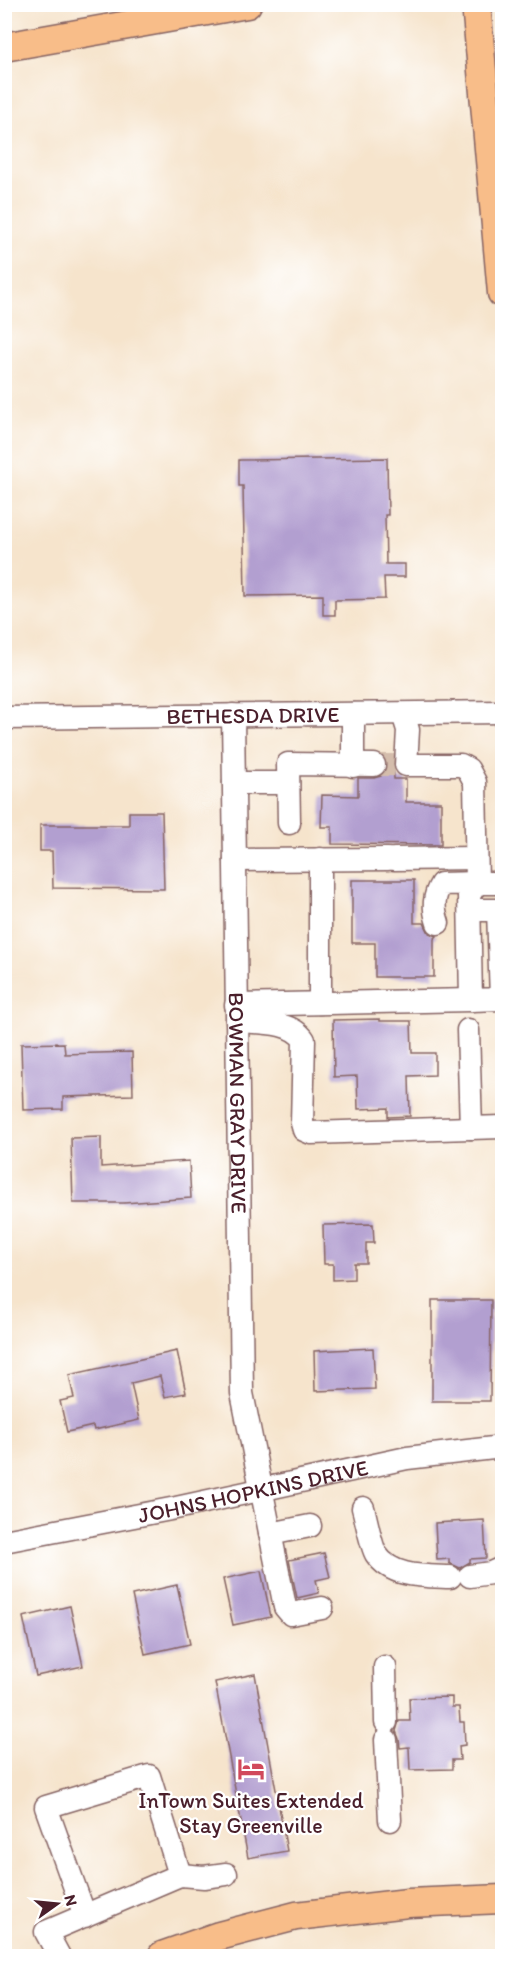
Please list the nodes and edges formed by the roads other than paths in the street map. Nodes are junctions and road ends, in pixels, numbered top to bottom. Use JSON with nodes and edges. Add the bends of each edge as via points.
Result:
{"nodes":[{"id":1,"x":247,"y":4,"type":"edge"},
{"id":2,"x":476,"y":4,"type":"edge"},
{"id":3,"x":171,"y":11,"type":"edge"},
{"id":4,"x":4,"y":47,"type":"edge"},
{"id":5,"x":502,"y":293,"type":"edge"},
{"id":6,"x":502,"y":712,"type":"edge"},
{"id":7,"x":353,"y":714,"type":"junction"},
{"id":8,"x":403,"y":714,"type":"junction"},
{"id":9,"x":233,"y":715,"type":"junction"},
{"id":10,"x":4,"y":718,"type":"edge"},
{"id":11,"x":382,"y":765,"type":"junction"},
{"id":12,"x":234,"y":783,"type":"junction"},
{"id":13,"x":288,"y":783,"type":"junction"},
{"id":14,"x":289,"y":823,"type":"dead end"},
{"id":15,"x":476,"y":858,"type":"junction"},
{"id":16,"x":320,"y":859,"type":"junction"},
{"id":17,"x":235,"y":860,"type":"junction"},
{"id":18,"x":477,"y":883,"type":"junction"},
{"id":19,"x":502,"y":883,"type":"edge"},
{"id":20,"x":470,"y":910,"type":"junction"},
{"id":21,"x":469,"y":933,"type":"junction"},
{"id":22,"x":471,"y":1000,"type":"junction"},
{"id":23,"x":320,"y":1003,"type":"junction"},
{"id":24,"x":236,"y":1013,"type":"junction"},
{"id":25,"x":468,"y":1030,"type":"dead end"},
{"id":26,"x":502,"y":1126,"type":"edge"},
{"id":27,"x":471,"y":1128,"type":"junction"},
{"id":28,"x":502,"y":1447,"type":"edge"},
{"id":29,"x":261,"y":1490,"type":"junction"},
{"id":30,"x":363,"y":1508,"type":"dead end"},
{"id":31,"x":310,"y":1526,"type":"dead end"},
{"id":32,"x":270,"y":1534,"type":"junction"},
{"id":33,"x":4,"y":1541,"type":"edge"},
{"id":34,"x":502,"y":1568,"type":"edge"},
{"id":35,"x":322,"y":1608,"type":"dead end"},
{"id":36,"x":385,"y":1667,"type":"dead end"},
{"id":37,"x":390,"y":1820,"type":"dead end"},
{"id":38,"x":226,"y":1874,"type":"dead end"},
{"id":39,"x":180,"y":1875,"type":"junction"},
{"id":40,"x":502,"y":1899,"type":"edge"},
{"id":41,"x":85,"y":1916,"type":"junction"},
{"id":42,"x":59,"y":1956,"type":"edge"},
{"id":43,"x":162,"y":1956,"type":"edge"}],
"edges":[{"from":1,"to":3,"type":"main road"},
{"from":2,"to":5,"type":"main road"},
{"from":3,"to":4,"type":"main road"},
{"from":6,"to":8,"type":"street","name":"BETHESDA DRIVE"},
{"from":7,"to":8,"type":"street","name":"BETHESDA DRIVE"},
{"from":7,"to":9,"type":"street","name":"BETHESDA DRIVE"},
{"from":7,"to":11,"type":"street"},
{"from":8,"to":11,"type":"street","via":[[408,730]]},
{"from":9,"to":10,"type":"street","name":"BETHESDA DRIVE"},
{"from":9,"to":12,"type":"street","name":"BOWMAN GRAY DRIVE"},
{"from":11,"to":13,"type":"street","via":[[288,764]]},
{"from":11,"to":15,"type":"street","via":[[461,765],[468,769],[475,782]]},
{"from":12,"to":13,"type":"street"},
{"from":12,"to":17,"type":"street","name":"BOWMAN GRAY DRIVE"},
{"from":13,"to":14,"type":"street"},
{"from":15,"to":16,"type":"street"},
{"from":15,"to":18,"type":"street"},
{"from":16,"to":17,"type":"street"},
{"from":16,"to":23,"type":"street"},
{"from":17,"to":24,"type":"street","name":"BOWMAN GRAY DRIVE"},
{"from":18,"to":19,"type":"street"},
{"from":18,"to":20,"type":"street","via":[[469,896]]},
{"from":18,"to":21,"type":"street","via":[[441,885],[434,899],[441,926],[449,933]]},
{"from":20,"to":21,"type":"street"},
{"from":20,"to":22,"type":"street","via":[[498,910],[501,999]]},
{"from":21,"to":22,"type":"street"},
{"from":22,"to":23,"type":"street"},
{"from":23,"to":24,"type":"street"},
{"from":24,"to":27,"type":"street","via":[[287,1026],[304,1040],[304,1130]]},
{"from":24,"to":29,"type":"street","name":"BOWMAN GRAY DRIVE","via":[[242,1393]]},
{"from":25,"to":27,"type":"street"},
{"from":26,"to":27,"type":"street"},
{"from":28,"to":29,"type":"street","name":"JOHNS HOPKINS DRIVE","via":[[407,1458]]},
{"from":29,"to":32,"type":"street","name":"BOWMAN GRAY DRIVE"},
{"from":29,"to":33,"type":"street","name":"JOHNS HOPKINS DRIVE"},
{"from":30,"to":34,"type":"street","via":[[376,1553],[394,1570],[419,1576],[460,1576]]},
{"from":31,"to":32,"type":"street"},
{"from":32,"to":35,"type":"street","name":"BOWMAN GRAY DRIVE","via":[[285,1607],[291,1614]]},
{"from":36,"to":37,"type":"street"},
{"from":38,"to":39,"type":"street"},
{"from":39,"to":41,"type":"street"},
{"from":39,"to":41,"type":"street","via":[[149,1776],[46,1807]]},
{"from":40,"to":43,"type":"main road","via":[[408,1903],[296,1916]]},
{"from":41,"to":42,"type":"street","via":[[46,1932]]}]}
